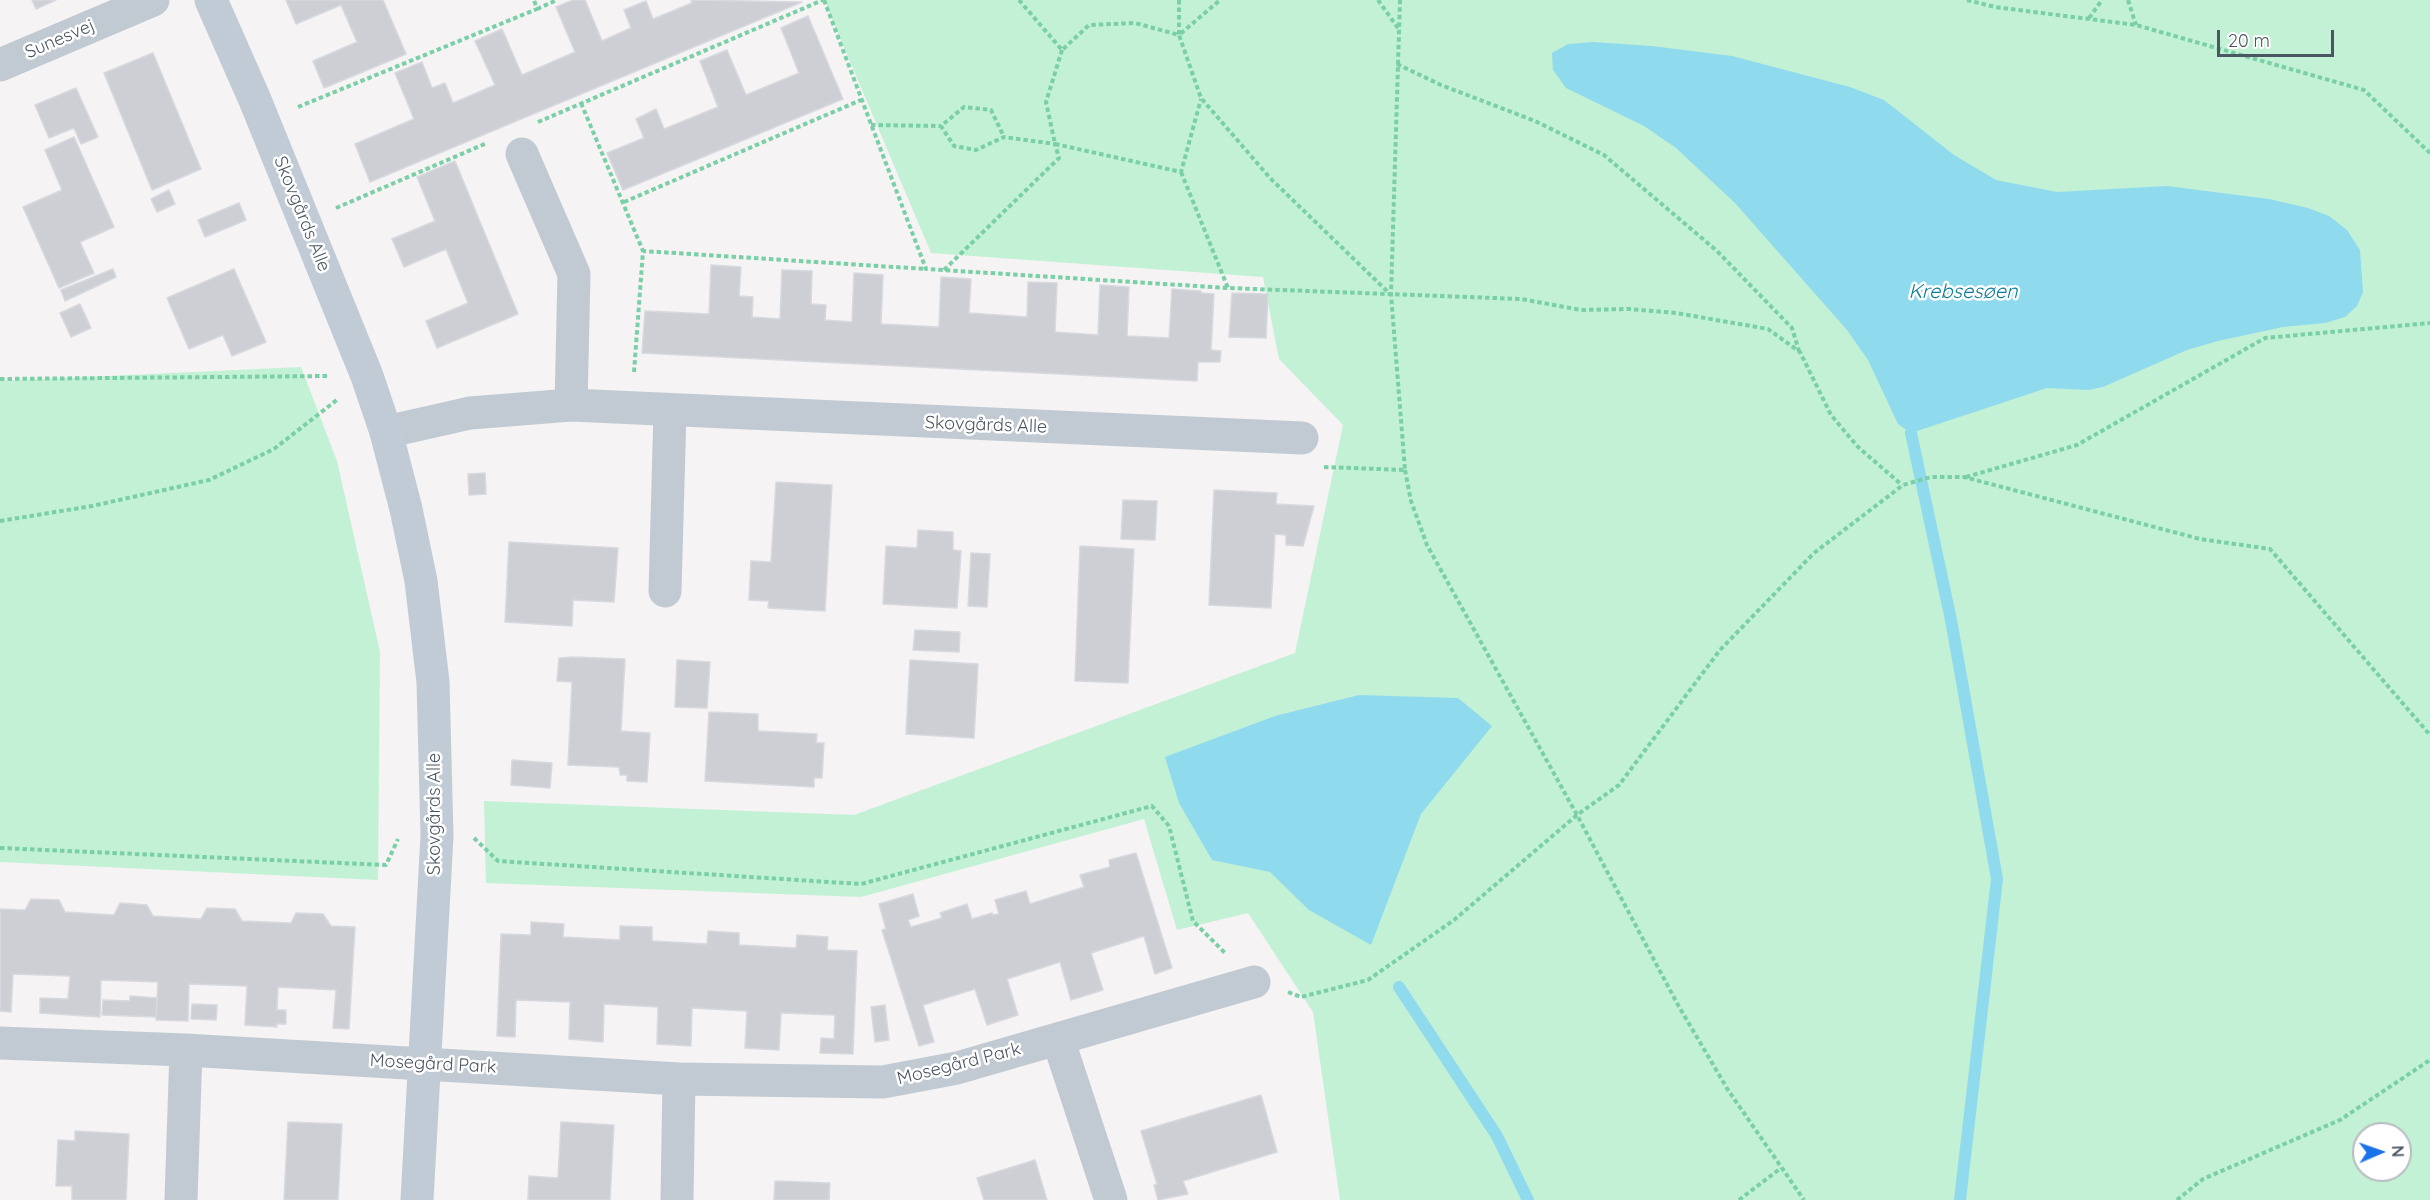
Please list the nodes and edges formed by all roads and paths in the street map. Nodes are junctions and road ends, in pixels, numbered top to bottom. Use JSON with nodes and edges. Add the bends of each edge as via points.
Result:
{"nodes":[{"id":1,"x":153,"y":0,"type":"edge"},
{"id":2,"x":211,"y":0,"type":"edge"},
{"id":3,"x":534,"y":0,"type":"edge"},
{"id":4,"x":557,"y":0,"type":"edge"},
{"id":5,"x":823,"y":0,"type":"edge"},
{"id":6,"x":1019,"y":0,"type":"edge"},
{"id":7,"x":1179,"y":0,"type":"edge"},
{"id":8,"x":1220,"y":0,"type":"edge"},
{"id":9,"x":1378,"y":0,"type":"edge"},
{"id":10,"x":1400,"y":0,"type":"edge"},
{"id":11,"x":1967,"y":0,"type":"edge"},
{"id":12,"x":2102,"y":0,"type":"edge"},
{"id":13,"x":2128,"y":0,"type":"edge"},
{"id":14,"x":537,"y":9,"type":"junction"},
{"id":15,"x":2089,"y":18,"type":"junction"},
{"id":16,"x":2136,"y":25,"type":"junction"},
{"id":17,"x":1399,"y":29,"type":"junction"},
{"id":18,"x":1179,"y":35,"type":"junction"},
{"id":19,"x":1062,"y":50,"type":"junction"},
{"id":20,"x":1397,"y":64,"type":"junction"},
{"id":21,"x":0,"y":65,"type":"edge"},
{"id":22,"x":1201,"y":98,"type":"junction"},
{"id":23,"x":861,"y":100,"type":"junction"},
{"id":24,"x":581,"y":103,"type":"junction"},
{"id":25,"x":264,"y":121,"type":"junction"},
{"id":26,"x":872,"y":125,"type":"junction"},
{"id":27,"x":940,"y":126,"type":"junction"},
{"id":28,"x":1004,"y":137,"type":"junction"},
{"id":29,"x":527,"y":139,"type":"joint"},
{"id":30,"x":491,"y":141,"type":"dead end"},
{"id":31,"x":1055,"y":144,"type":"junction"},
{"id":32,"x":2430,"y":153,"type":"edge"},
{"id":33,"x":1181,"y":172,"type":"junction"},
{"id":34,"x":624,"y":202,"type":"junction"},
{"id":35,"x":305,"y":221,"type":"junction"},
{"id":36,"x":643,"y":251,"type":"junction"},
{"id":37,"x":926,"y":269,"type":"junction"},
{"id":38,"x":944,"y":271,"type":"junction"},
{"id":39,"x":1228,"y":288,"type":"junction"},
{"id":40,"x":1391,"y":294,"type":"junction"},
{"id":41,"x":2430,"y":323,"type":"edge"},
{"id":42,"x":1800,"y":352,"type":"junction"},
{"id":43,"x":367,"y":376,"type":"junction"},
{"id":44,"x":0,"y":379,"type":"edge"},
{"id":45,"x":571,"y":405,"type":"junction"},
{"id":46,"x":632,"y":409,"type":"junction"},
{"id":47,"x":670,"y":411,"type":"junction"},
{"id":48,"x":386,"y":432,"type":"junction"},
{"id":49,"x":1302,"y":438,"type":"joint"},
{"id":50,"x":1405,"y":470,"type":"junction"},
{"id":51,"x":1964,"y":477,"type":"junction"},
{"id":52,"x":1903,"y":485,"type":"junction"},
{"id":53,"x":0,"y":521,"type":"edge"},
{"id":54,"x":666,"y":591,"type":"dead end"},
{"id":55,"x":2430,"y":735,"type":"edge"},
{"id":56,"x":1577,"y":815,"type":"junction"},
{"id":57,"x":437,"y":836,"type":"junction"},
{"id":58,"x":0,"y":848,"type":"edge"},
{"id":59,"x":1254,"y":982,"type":"junction"},
{"id":60,"x":1058,"y":1038,"type":"junction"},
{"id":61,"x":0,"y":1043,"type":"edge"},
{"id":62,"x":186,"y":1050,"type":"junction"},
{"id":63,"x":2430,"y":1060,"type":"edge"},
{"id":64,"x":424,"y":1063,"type":"junction"},
{"id":65,"x":679,"y":1078,"type":"junction"},
{"id":66,"x":1781,"y":1168,"type":"junction"},
{"id":67,"x":181,"y":1200,"type":"edge"},
{"id":68,"x":417,"y":1200,"type":"edge"},
{"id":69,"x":677,"y":1200,"type":"edge"},
{"id":70,"x":1111,"y":1200,"type":"edge"},
{"id":71,"x":1739,"y":1200,"type":"edge"},
{"id":72,"x":1804,"y":1200,"type":"edge"},
{"id":73,"x":2177,"y":1200,"type":"edge"}],
"edges":[{"from":1,"to":21,"type":"street","name":"Sunesvej"},
{"from":2,"to":25,"type":"street","name":"Skovgårds Alle"},
{"from":3,"to":14,"type":"path"},
{"from":4,"to":14,"type":"path"},
{"from":5,"to":23,"type":"path"},
{"from":5,"to":24,"type":"path"},
{"from":6,"to":19,"type":"path"},
{"from":7,"to":18,"type":"path"},
{"from":8,"to":18,"type":"path"},
{"from":9,"to":17,"type":"path"},
{"from":10,"to":17,"type":"path"},
{"from":11,"to":15,"type":"path"},
{"from":12,"to":15,"type":"path"},
{"from":13,"to":16,"type":"path"},
{"from":14,"to":25,"type":"path"},
{"from":15,"to":16,"type":"path"},
{"from":16,"to":32,"type":"path","via":[[2364,90]]},
{"from":17,"to":20,"type":"path"},
{"from":18,"to":19,"type":"path","via":[[1135,23],[1089,25]]},
{"from":18,"to":22,"type":"path"},
{"from":19,"to":31,"type":"path","via":[[1046,102]]},
{"from":20,"to":40,"type":"path"},
{"from":20,"to":42,"type":"path","via":[[1535,121],[1604,155],[1717,251],[1792,328]]},
{"from":22,"to":33,"type":"path"},
{"from":22,"to":40,"type":"path","via":[[1270,178]]},
{"from":23,"to":26,"type":"path"},
{"from":23,"to":34,"type":"path"},
{"from":24,"to":29,"type":"path"},
{"from":24,"to":34,"type":"path"},
{"from":25,"to":35,"type":"street","name":"Skovgårds Alle"},
{"from":26,"to":27,"type":"path"},
{"from":26,"to":37,"type":"path"},
{"from":27,"to":28,"type":"path","via":[[954,146],[976,150]]},
{"from":27,"to":28,"type":"path","via":[[964,107],[991,110]]},
{"from":28,"to":31,"type":"path"},
{"from":29,"to":45,"type":"street","via":[[574,274]]},
{"from":30,"to":35,"type":"path"},
{"from":31,"to":33,"type":"path"},
{"from":31,"to":38,"type":"path","via":[[1059,158]]},
{"from":33,"to":39,"type":"path"},
{"from":34,"to":36,"type":"path"},
{"from":35,"to":43,"type":"street","name":"Skovgårds Alle"},
{"from":36,"to":37,"type":"path"},
{"from":36,"to":46,"type":"path"},
{"from":37,"to":38,"type":"path"},
{"from":38,"to":39,"type":"path"},
{"from":39,"to":40,"type":"path"},
{"from":40,"to":42,"type":"path","via":[[1521,298],[1581,310],[1676,313],[1768,329]]},
{"from":40,"to":50,"type":"path"},
{"from":41,"to":51,"type":"path","via":[[2265,338],[2077,445]]},
{"from":42,"to":52,"type":"path","via":[[1830,415],[1858,447]]},
{"from":43,"to":44,"type":"path"},
{"from":43,"to":48,"type":"street","name":"Skovgårds Alle"},
{"from":43,"to":53,"type":"path","via":[[274,449],[209,480]]},
{"from":45,"to":46,"type":"street","name":"Skovgårds Alle"},
{"from":45,"to":48,"type":"street","name":"Skovgårds Alle","via":[[470,413]]},
{"from":46,"to":47,"type":"street","name":"Skovgårds Alle"},
{"from":47,"to":49,"type":"street","name":"Skovgårds Alle"},
{"from":47,"to":54,"type":"street"},
{"from":48,"to":57,"type":"street","name":"Skovgårds Alle","via":[[421,581],[433,682]]},
{"from":49,"to":50,"type":"path","via":[[1323,467]]},
{"from":50,"to":56,"type":"path","via":[[1427,545]]},
{"from":51,"to":52,"type":"path","via":[[1931,477]]},
{"from":51,"to":55,"type":"path","via":[[2200,539],[2270,549]]},
{"from":52,"to":56,"type":"path","via":[[1807,561],[1720,650],[1619,785]]},
{"from":56,"to":59,"type":"path","via":[[1455,920],[1368,980],[1301,997]]},
{"from":56,"to":66,"type":"path","via":[[1678,1005],[1728,1090]]},
{"from":57,"to":58,"type":"path","via":[[400,834],[386,865]]},
{"from":57,"to":59,"type":"path","via":[[477,838],[498,861],[861,884],[1152,806],[1169,826],[1193,921]]},
{"from":57,"to":64,"type":"street","name":"Skovgårds Alle"},
{"from":59,"to":60,"type":"street","name":"Mosegård Park"},
{"from":60,"to":65,"type":"street","name":"Mosegård Park","via":[[957,1068],[883,1082]]},
{"from":60,"to":70,"type":"street"},
{"from":61,"to":62,"type":"street","name":"Mosegård Park"},
{"from":62,"to":64,"type":"street","name":"Mosegård Park"},
{"from":62,"to":67,"type":"street"},
{"from":63,"to":73,"type":"path","via":[[2340,1120],[2203,1179]]},
{"from":64,"to":65,"type":"street","name":"Mosegård Park"},
{"from":64,"to":68,"type":"street","name":"Skovgårds Alle"},
{"from":65,"to":69,"type":"street"},
{"from":66,"to":71,"type":"path"},
{"from":66,"to":72,"type":"path"}]}
